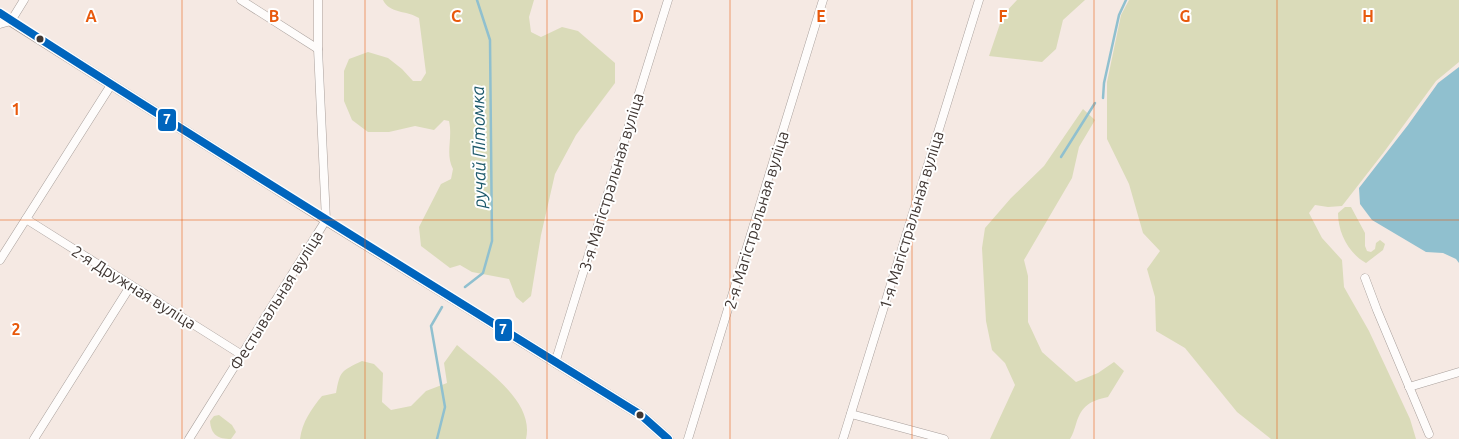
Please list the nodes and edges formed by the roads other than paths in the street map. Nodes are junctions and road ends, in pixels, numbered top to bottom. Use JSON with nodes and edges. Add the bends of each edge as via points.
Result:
{"nodes":[{"id":1,"x":24,"y":0,"type":"edge"},
{"id":2,"x":241,"y":0,"type":"edge"},
{"id":3,"x":318,"y":0,"type":"edge"},
{"id":4,"x":668,"y":0,"type":"edge"},
{"id":5,"x":823,"y":0,"type":"edge"},
{"id":6,"x":979,"y":0,"type":"edge"},
{"id":7,"x":11,"y":21,"type":"junction"},
{"id":8,"x":0,"y":24,"type":"edge"},
{"id":9,"x":318,"y":49,"type":"junction"},
{"id":10,"x":110,"y":85,"type":"junction"},
{"id":11,"x":26,"y":219,"type":"junction"},
{"id":12,"x":326,"y":220,"type":"junction"},
{"id":13,"x":0,"y":260,"type":"edge"},
{"id":14,"x":1366,"y":278,"type":"dead end"},
{"id":15,"x":131,"y":285,"type":"junction"},
{"id":16,"x":242,"y":355,"type":"junction"},
{"id":17,"x":555,"y":363,"type":"junction"},
{"id":18,"x":1459,"y":372,"type":"edge"},
{"id":19,"x":1409,"y":386,"type":"junction"},
{"id":20,"x":851,"y":414,"type":"junction"},
{"id":21,"x":1429,"y":434,"type":"dead end"},
{"id":22,"x":34,"y":439,"type":"edge"},
{"id":23,"x":189,"y":439,"type":"edge"},
{"id":24,"x":668,"y":439,"type":"edge"},
{"id":25,"x":688,"y":439,"type":"edge"},
{"id":26,"x":843,"y":439,"type":"edge"},
{"id":27,"x":944,"y":439,"type":"edge"}],
"edges":[{"from":1,"to":7,"type":"street"},
{"from":2,"to":9,"type":"street"},
{"from":3,"to":9,"type":"street","name":"Фестывальная вуліца"},
{"from":4,"to":17,"type":"street","name":"3-я Магістральная вуліца"},
{"from":5,"to":25,"type":"street","name":"2-я Магістральная вуліца"},
{"from":6,"to":20,"type":"street","name":"1-я Магістральная вуліца"},
{"from":7,"to":8,"type":"street"},
{"from":7,"to":10,"type":"street"},
{"from":9,"to":12,"type":"street","name":"Фестывальная вуліца"},
{"from":10,"to":11,"type":"street"},
{"from":10,"to":12,"type":"street"},
{"from":11,"to":13,"type":"street"},
{"from":11,"to":15,"type":"street","name":"2-я Дружная вуліца"},
{"from":12,"to":16,"type":"street","name":"Фестывальная вуліца"},
{"from":12,"to":17,"type":"street"},
{"from":14,"to":19,"type":"street"},
{"from":15,"to":16,"type":"street","name":"2-я Дружная вуліца"},
{"from":15,"to":22,"type":"street"},
{"from":16,"to":23,"type":"street","name":"Фестывальная вуліца"},
{"from":17,"to":24,"type":"street","via":[[640,415]]},
{"from":18,"to":19,"type":"street"},
{"from":19,"to":21,"type":"street"},
{"from":20,"to":26,"type":"street","name":"1-я Магістральная вуліца"},
{"from":20,"to":27,"type":"street"}]}
